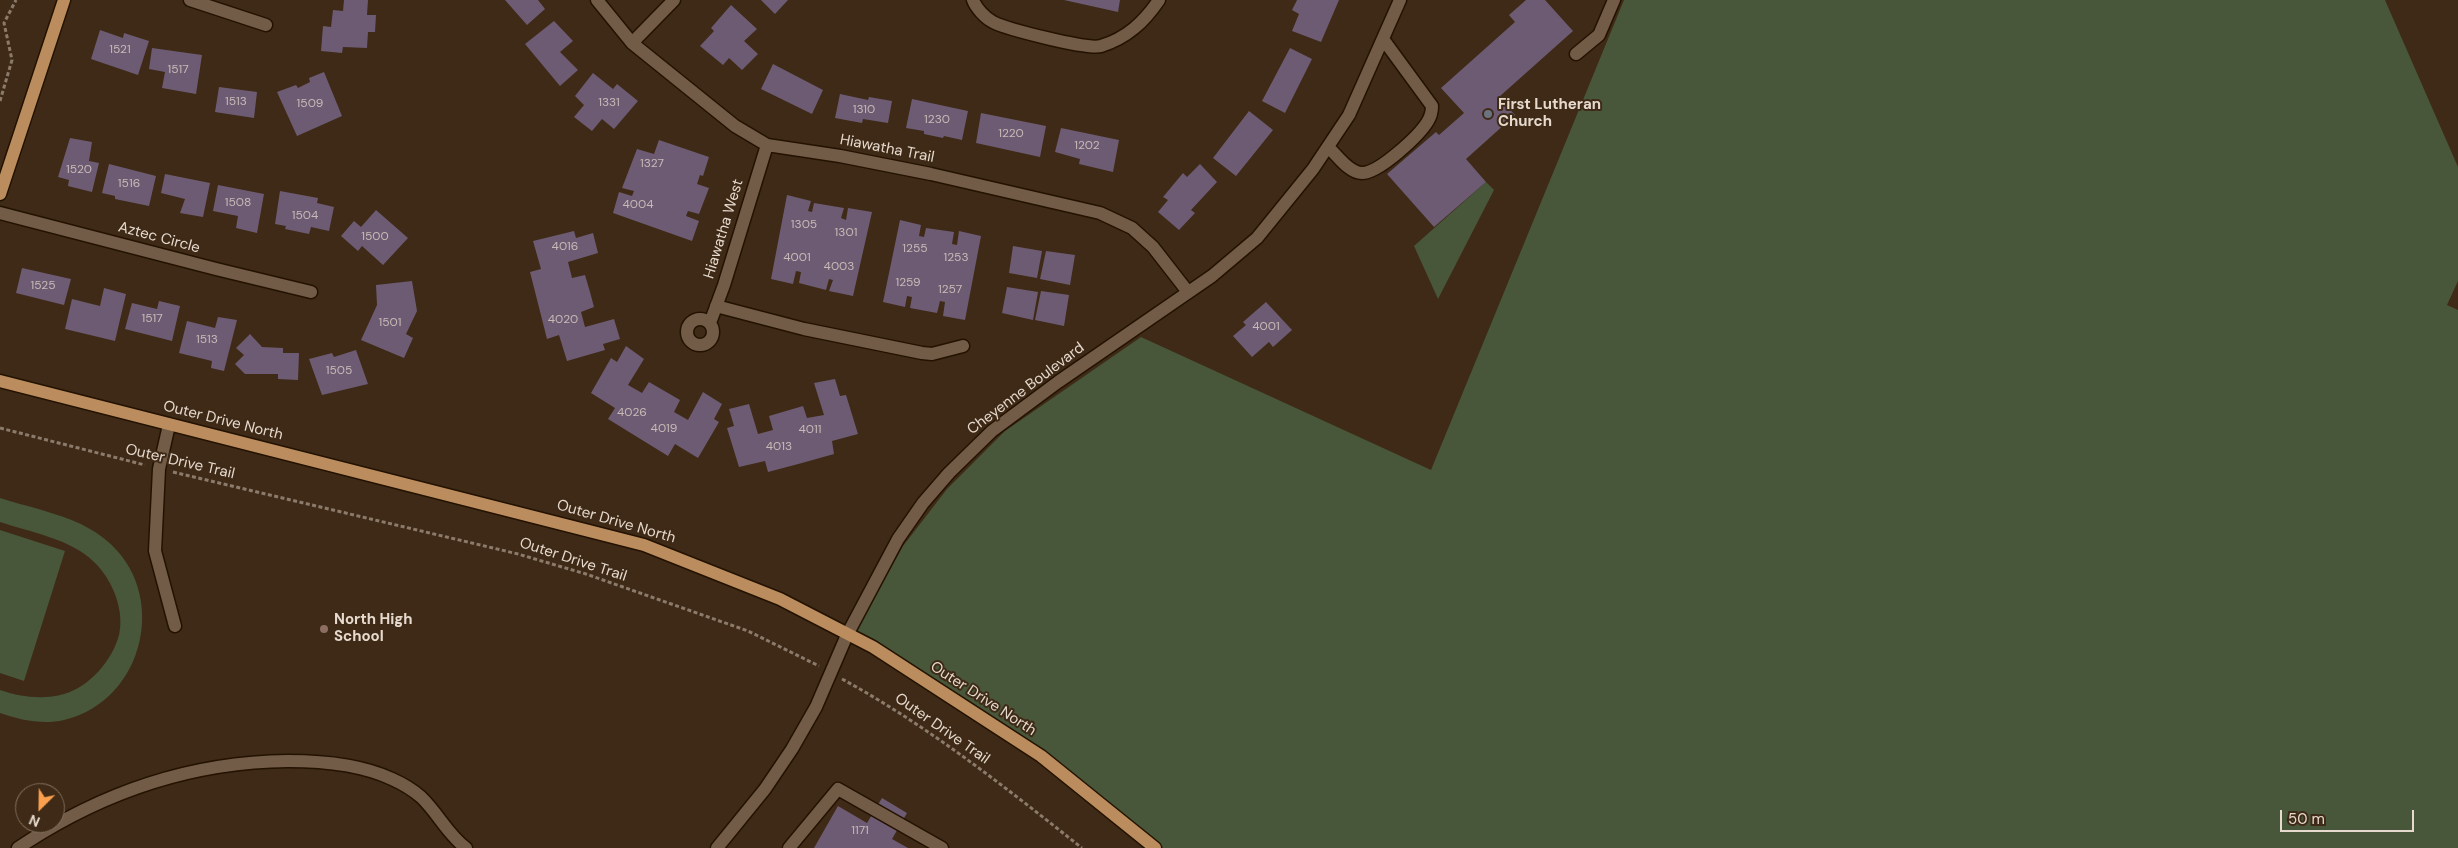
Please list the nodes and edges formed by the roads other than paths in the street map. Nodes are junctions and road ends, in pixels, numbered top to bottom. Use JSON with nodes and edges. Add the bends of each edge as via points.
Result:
{"nodes":[{"id":1,"x":64,"y":0,"type":"edge"},
{"id":2,"x":190,"y":0,"type":"edge"},
{"id":3,"x":597,"y":0,"type":"edge"},
{"id":4,"x":674,"y":0,"type":"edge"},
{"id":5,"x":973,"y":0,"type":"edge"},
{"id":6,"x":1159,"y":0,"type":"edge"},
{"id":7,"x":1400,"y":0,"type":"edge"},
{"id":8,"x":1614,"y":0,"type":"edge"},
{"id":9,"x":266,"y":25,"type":"dead end"},
{"id":10,"x":1383,"y":39,"type":"junction"},
{"id":11,"x":632,"y":44,"type":"junction"},
{"id":12,"x":1576,"y":54,"type":"dead end"},
{"id":13,"x":767,"y":145,"type":"junction"},
{"id":14,"x":1328,"y":147,"type":"junction"},
{"id":15,"x":0,"y":194,"type":"edge"},
{"id":16,"x":0,"y":213,"type":"edge"},
{"id":17,"x":311,"y":292,"type":"dead end"},
{"id":18,"x":1188,"y":292,"type":"junction"},
{"id":19,"x":716,"y":306,"type":"junction"},
{"id":20,"x":710,"y":323,"type":"dead end"},
{"id":21,"x":963,"y":346,"type":"dead end"},
{"id":22,"x":0,"y":381,"type":"edge"},
{"id":23,"x":169,"y":425,"type":"junction"},
{"id":24,"x":176,"y":626,"type":"dead end"},
{"id":25,"x":847,"y":635,"type":"junction"},
{"id":26,"x":18,"y":848,"type":"edge"},
{"id":27,"x":466,"y":848,"type":"edge"},
{"id":28,"x":717,"y":848,"type":"edge"},
{"id":29,"x":789,"y":848,"type":"edge"},
{"id":30,"x":942,"y":848,"type":"edge"},
{"id":31,"x":1155,"y":848,"type":"edge"}],
"edges":[{"from":1,"to":15,"type":"main road"},
{"from":2,"to":9,"type":"street"},
{"from":3,"to":11,"type":"street","name":"Hiawatha Trail"},
{"from":4,"to":11,"type":"street"},
{"from":5,"to":6,"type":"street","via":[[975,6],[993,22],[1098,47],[1130,33]]},
{"from":7,"to":10,"type":"street","name":"Cheyenne Boulevard"},
{"from":8,"to":12,"type":"street","via":[[1599,35]]},
{"from":10,"to":14,"type":"street","name":"Cheyenne Boulevard","via":[[1349,115]]},
{"from":10,"to":14,"type":"street","via":[[1432,106],[1429,120],[1383,165],[1369,172],[1351,169]]},
{"from":11,"to":13,"type":"street","name":"Hiawatha Trail","via":[[728,120]]},
{"from":13,"to":18,"type":"street","name":"Hiawatha Trail","via":[[931,174],[1100,213],[1132,228],[1153,246]]},
{"from":13,"to":19,"type":"street","name":"Hiawatha West"},
{"from":14,"to":18,"type":"street","name":"Cheyenne Boulevard","via":[[1257,238]]},
{"from":16,"to":17,"type":"street","name":"Aztec Circle"},
{"from":18,"to":25,"type":"street","name":"Cheyenne Boulevard","via":[[992,431],[949,473],[898,539]]},
{"from":19,"to":20,"type":"street","name":"Hiawatha West"},
{"from":19,"to":21,"type":"street","via":[[804,329],[922,353],[932,354]]},
{"from":22,"to":23,"type":"main road","name":"Outer Drive North"},
{"from":23,"to":24,"type":"street","via":[[158,469],[155,551]]},
{"from":23,"to":25,"type":"main road","name":"Outer Drive North","via":[[644,545],[762,590]]},
{"from":25,"to":28,"type":"street","name":"Cheyenne Boulevard","via":[[816,707],[792,749],[765,789]]},
{"from":25,"to":31,"type":"main road","name":"Outer Drive North","via":[[881,652],[1041,756]]},
{"from":26,"to":27,"type":"street","via":[[50,826],[152,781],[182,772],[254,761],[305,761],[353,766],[392,779],[421,797]]},
{"from":29,"to":30,"type":"street","via":[[838,789]]}]}
